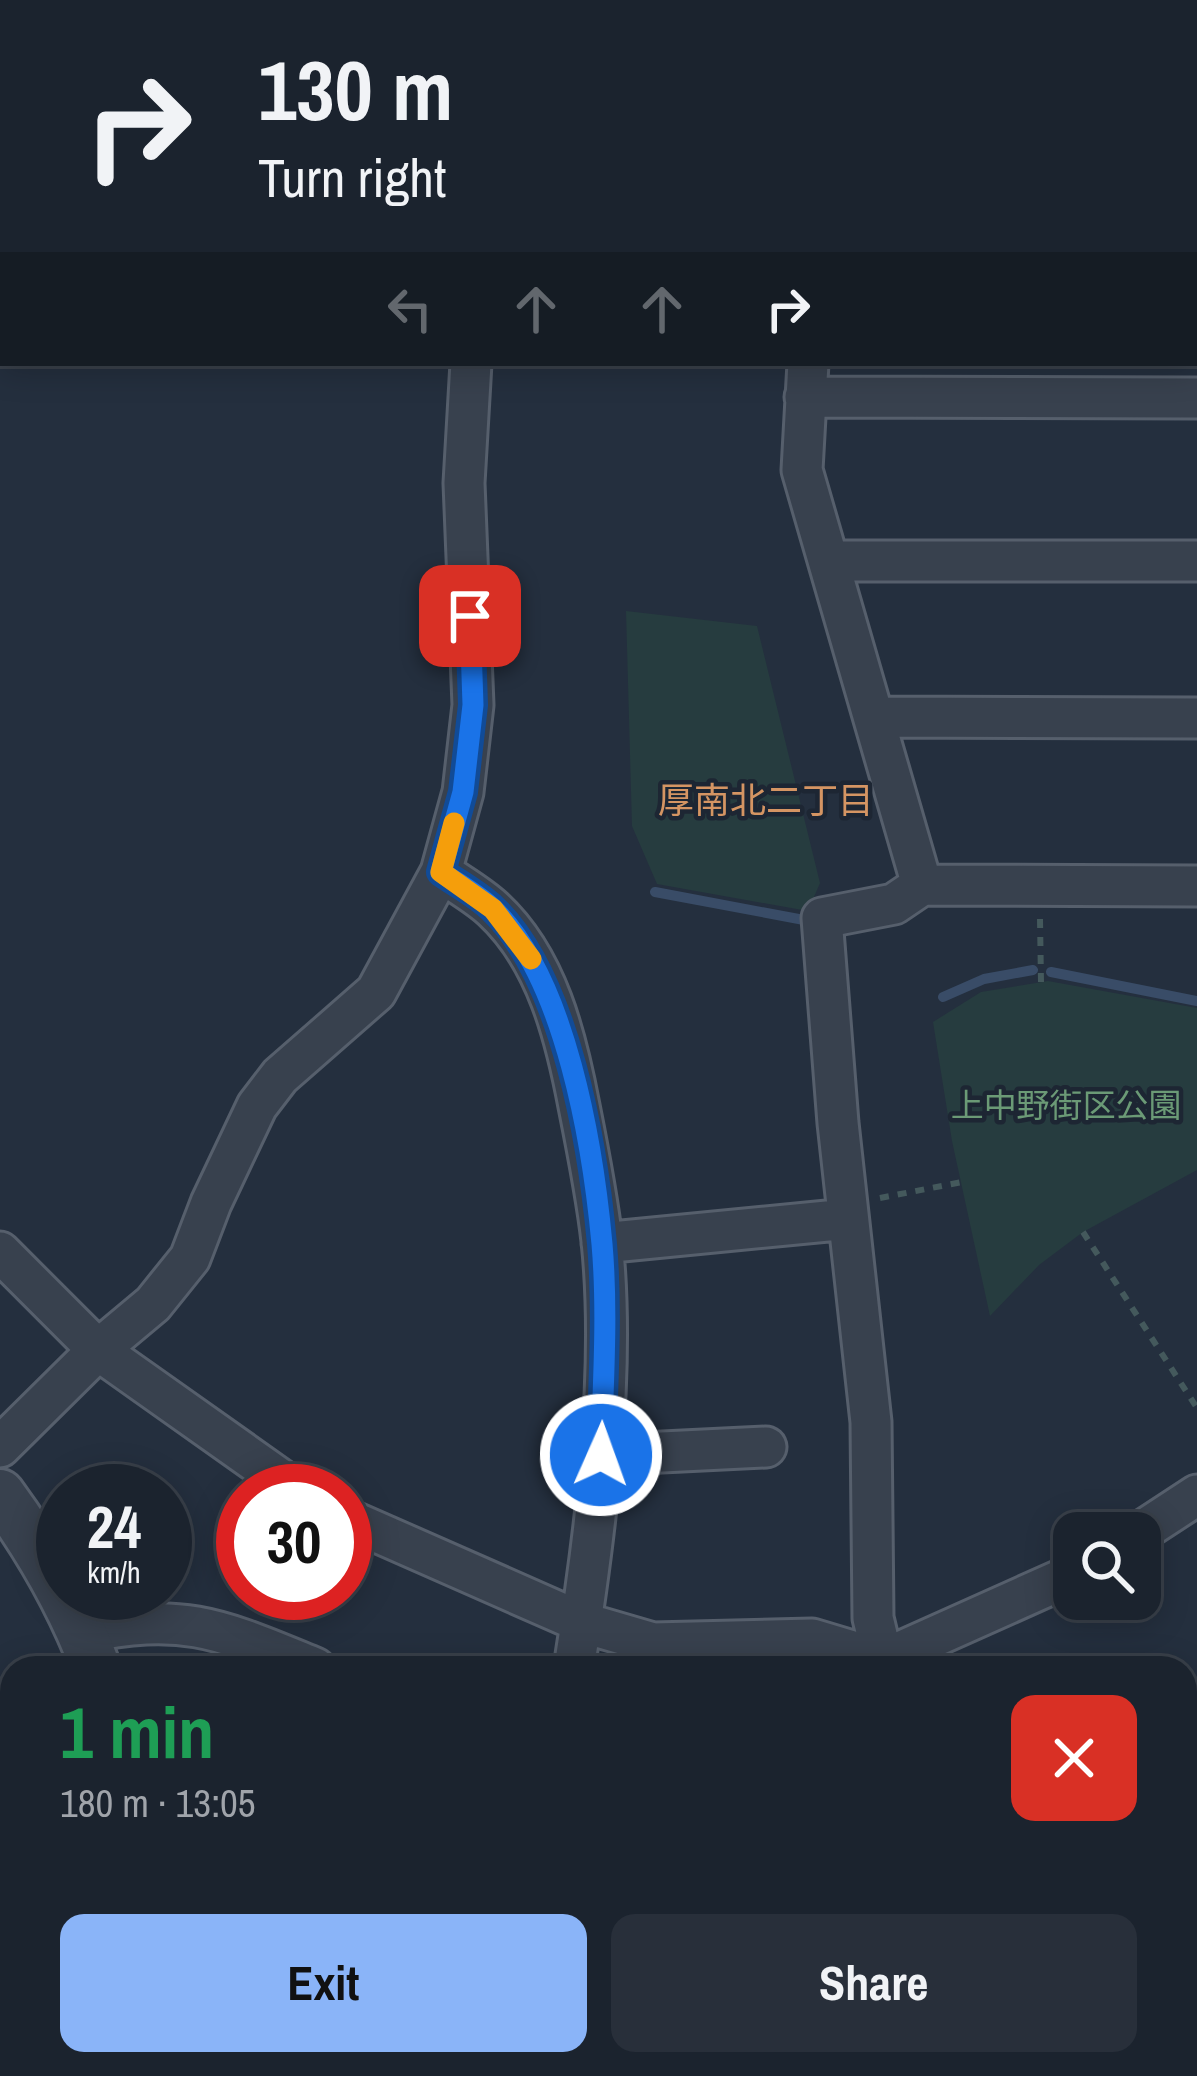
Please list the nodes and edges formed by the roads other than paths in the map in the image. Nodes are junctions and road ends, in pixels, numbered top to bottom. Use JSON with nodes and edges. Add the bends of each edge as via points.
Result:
{"nodes":[{"id":1,"x":470,"y":366,"type":"edge"},
{"id":2,"x":807,"y":380,"type":"edge"},
{"id":3,"x":1197,"y":398,"type":"edge"},
{"id":4,"x":830,"y":561,"type":"junction"},
{"id":5,"x":1197,"y":561,"type":"edge"},
{"id":6,"x":874,"y":717,"type":"junction"},
{"id":7,"x":1197,"y":718,"type":"edge"},
{"id":8,"x":441,"y":872,"type":"junction"},
{"id":9,"x":922,"y":885,"type":"junction"},
{"id":10,"x":1197,"y":886,"type":"edge"},
{"id":11,"x":848,"y":1212,"type":"junction"},
{"id":12,"x":602,"y":1243,"type":"junction"},
{"id":13,"x":0,"y":1252,"type":"edge"},
{"id":14,"x":98,"y":1350,"type":"junction"},
{"id":15,"x":0,"y":1447,"type":"edge"},
{"id":16,"x":766,"y":1447,"type":"dead end"},
{"id":17,"x":601,"y":1455,"type":"junction"},
{"id":18,"x":259,"y":1464,"type":"edge"},
{"id":19,"x":0,"y":1494,"type":"edge"},
{"id":20,"x":1197,"y":1495,"type":"edge"},
{"id":21,"x":1161,"y":1518,"type":"edge"},
{"id":22,"x":372,"y":1530,"type":"edge"},
{"id":23,"x":1053,"y":1584,"type":"edge"},
{"id":24,"x":581,"y":1622,"type":"junction"},
{"id":25,"x":90,"y":1651,"type":"edge"},
{"id":26,"x":285,"y":1656,"type":"edge"},
{"id":27,"x":576,"y":1656,"type":"edge"},
{"id":28,"x":696,"y":1656,"type":"edge"},
{"id":29,"x":857,"y":1656,"type":"edge"},
{"id":30,"x":879,"y":1656,"type":"edge"},
{"id":31,"x":900,"y":1656,"type":"edge"}],
"edges":[{"from":1,"to":8,"type":"street","via":[[464,483],[473,705],[463,792]]},
{"from":2,"to":3,"type":"street"},
{"from":2,"to":4,"type":"street","via":[[802,470]]},
{"from":4,"to":5,"type":"street"},
{"from":4,"to":6,"type":"street"},
{"from":6,"to":7,"type":"street"},
{"from":6,"to":9,"type":"street"},
{"from":8,"to":12,"type":"street","via":[[493,909],[530,957],[557,1014]]},
{"from":8,"to":14,"type":"street","via":[[376,992],[257,1106],[190,1258],[153,1304]]},
{"from":9,"to":10,"type":"street"},
{"from":9,"to":11,"type":"street","via":[[894,904],[822,918]]},
{"from":11,"to":12,"type":"street"},
{"from":11,"to":30,"type":"street","via":[[871,1422]]},
{"from":12,"to":17,"type":"street"},
{"from":13,"to":14,"type":"street"},
{"from":14,"to":15,"type":"street"},
{"from":14,"to":18,"type":"street"},
{"from":16,"to":17,"type":"street"},
{"from":17,"to":24,"type":"street"},
{"from":19,"to":25,"type":"street"},
{"from":20,"to":21,"type":"street"},
{"from":22,"to":24,"type":"street"},
{"from":23,"to":31,"type":"street"},
{"from":24,"to":27,"type":"street"},
{"from":24,"to":28,"type":"street"},
{"from":25,"to":26,"type":"street","via":[[135,1622],[174,1622]]},
{"from":28,"to":29,"type":"street","via":[[812,1639]]}]}
